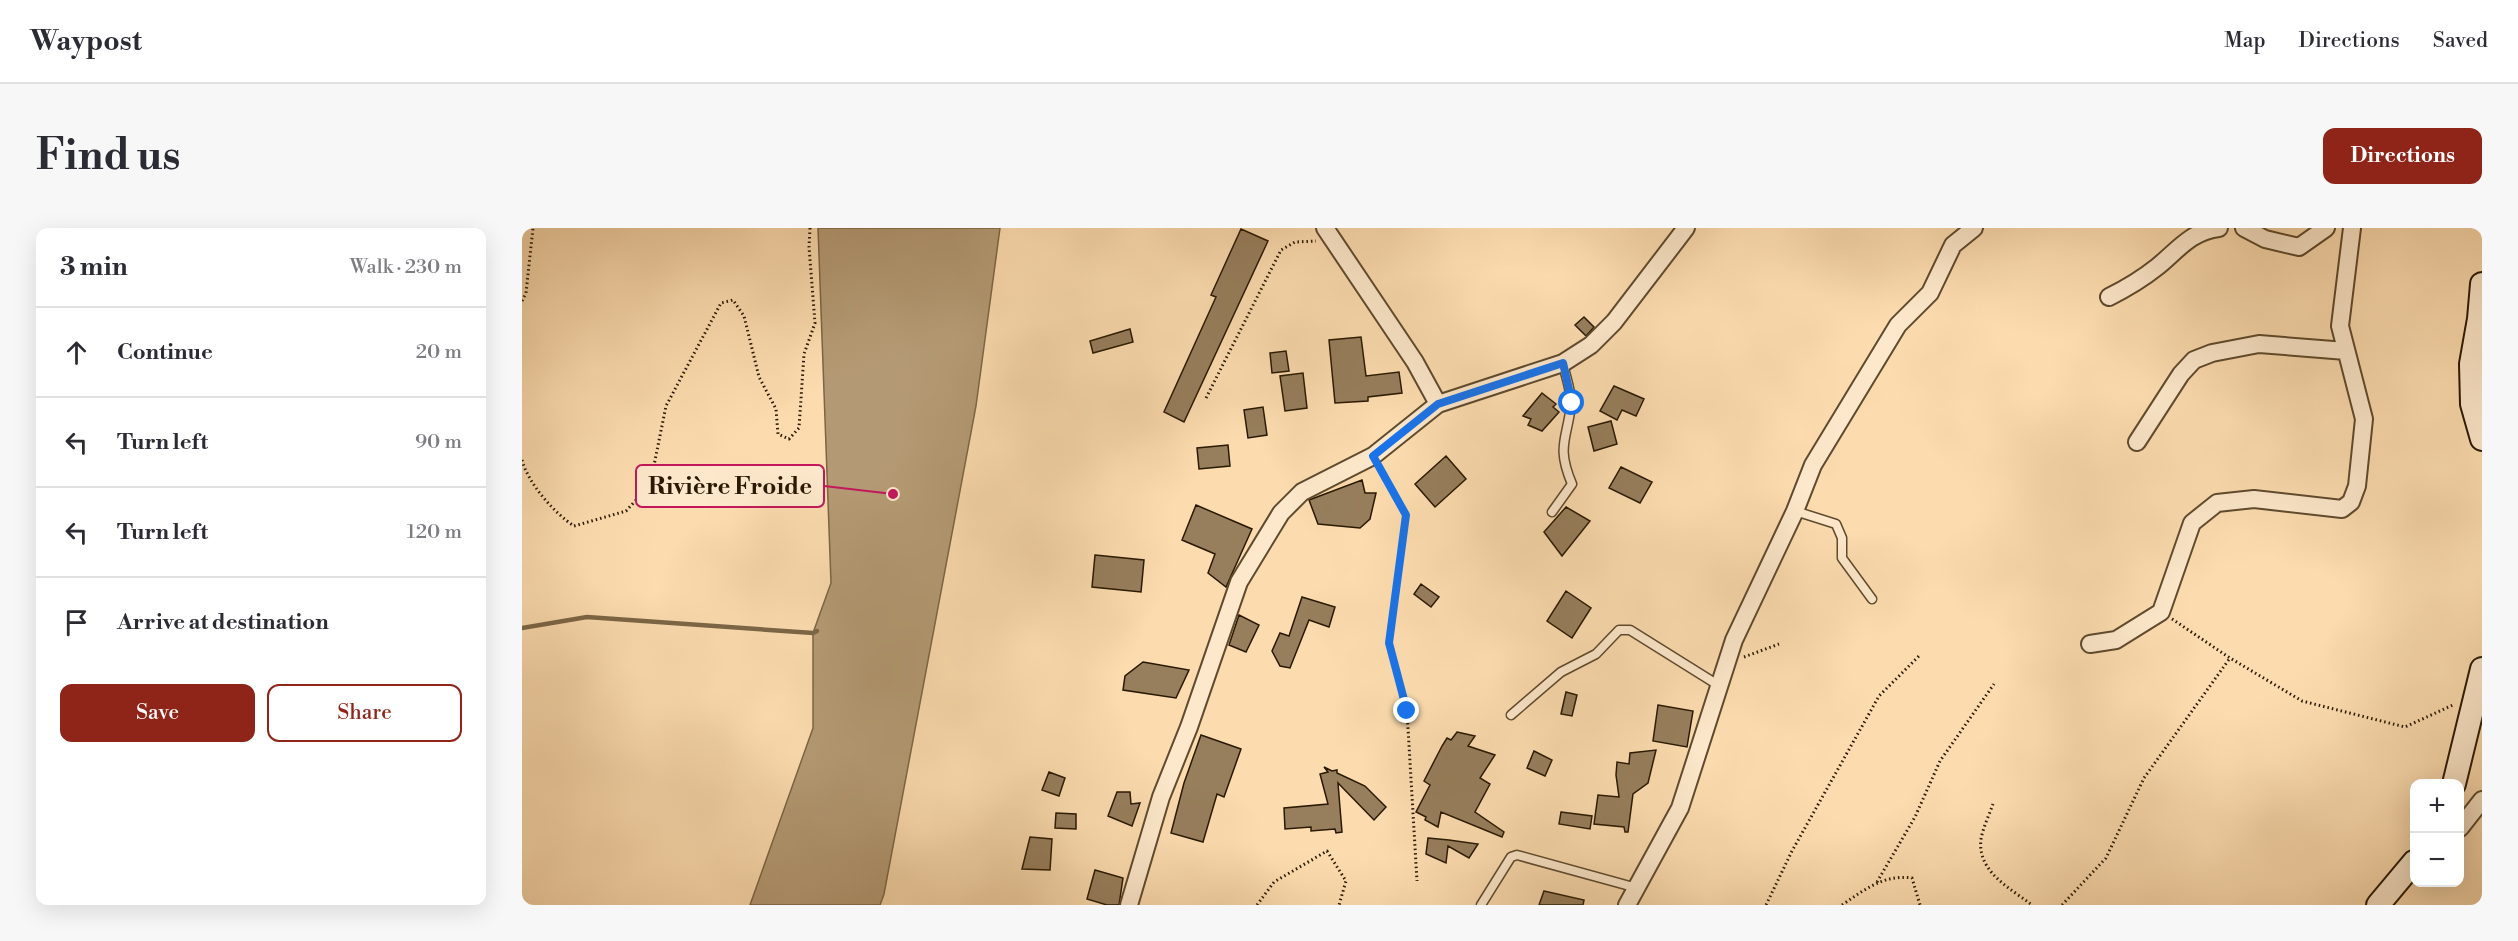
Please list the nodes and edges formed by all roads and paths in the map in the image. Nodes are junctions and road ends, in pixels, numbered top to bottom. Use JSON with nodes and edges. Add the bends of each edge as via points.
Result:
{"nodes":[{"id":1,"x":532,"y":228,"type":"edge"},
{"id":2,"x":810,"y":228,"type":"edge"},
{"id":3,"x":1686,"y":228,"type":"edge"},
{"id":4,"x":1974,"y":228,"type":"edge"},
{"id":5,"x":2219,"y":228,"type":"edge"},
{"id":6,"x":2244,"y":228,"type":"edge"},
{"id":7,"x":2326,"y":228,"type":"edge"},
{"id":8,"x":2352,"y":228,"type":"edge"},
{"id":9,"x":1329,"y":234,"type":"edge"},
{"id":10,"x":2482,"y":291,"type":"edge"},
{"id":11,"x":2109,"y":297,"type":"dead end"},
{"id":12,"x":522,"y":301,"type":"edge"},
{"id":13,"x":2346,"y":351,"type":"junction"},
{"id":14,"x":1563,"y":363,"type":"junction"},
{"id":15,"x":1206,"y":398,"type":"dead end"},
{"id":16,"x":1438,"y":404,"type":"junction"},
{"id":17,"x":2482,"y":439,"type":"edge"},
{"id":18,"x":2137,"y":442,"type":"dead end"},
{"id":19,"x":1373,"y":456,"type":"junction"},
{"id":20,"x":522,"y":460,"type":"edge"},
{"id":21,"x":1795,"y":511,"type":"junction"},
{"id":22,"x":1552,"y":512,"type":"dead end"},
{"id":23,"x":1872,"y":599,"type":"dead end"},
{"id":24,"x":2161,"y":612,"type":"junction"},
{"id":25,"x":1779,"y":644,"type":"dead end"},
{"id":26,"x":2090,"y":644,"type":"dead end"},
{"id":27,"x":1919,"y":656,"type":"dead end"},
{"id":28,"x":2230,"y":658,"type":"junction"},
{"id":29,"x":1726,"y":664,"type":"junction"},
{"id":30,"x":2482,"y":669,"type":"edge"},
{"id":31,"x":1994,"y":684,"type":"dead end"},
{"id":32,"x":1718,"y":685,"type":"junction"},
{"id":33,"x":2476,"y":692,"type":"junction"},
{"id":34,"x":1511,"y":715,"type":"dead end"},
{"id":35,"x":2455,"y":779,"type":"edge"},
{"id":36,"x":2482,"y":800,"type":"edge"},
{"id":37,"x":1993,"y":804,"type":"dead end"},
{"id":38,"x":2464,"y":823,"type":"edge"},
{"id":39,"x":2410,"y":868,"type":"edge"},
{"id":40,"x":1417,"y":881,"type":"dead end"},
{"id":41,"x":1877,"y":882,"type":"junction"},
{"id":42,"x":1638,"y":888,"type":"junction"},
{"id":43,"x":1129,"y":905,"type":"edge"},
{"id":44,"x":1257,"y":905,"type":"edge"},
{"id":45,"x":1339,"y":905,"type":"edge"},
{"id":46,"x":1481,"y":905,"type":"edge"},
{"id":47,"x":1628,"y":905,"type":"edge"},
{"id":48,"x":1766,"y":905,"type":"edge"},
{"id":49,"x":1842,"y":905,"type":"edge"},
{"id":50,"x":1920,"y":905,"type":"edge"},
{"id":51,"x":2032,"y":905,"type":"edge"},
{"id":52,"x":2062,"y":905,"type":"edge"},
{"id":53,"x":2378,"y":905,"type":"edge"}],
"edges":[{"from":1,"to":12,"type":"path"},
{"from":2,"to":20,"type":"path","via":[[815,323],[804,354],[799,428],[789,439],[778,434],[776,409],[759,377],[744,316],[733,300],[721,303],[666,406],[650,485],[626,511],[574,526],[558,515]]},
{"from":3,"to":14,"type":"street","via":[[1614,322],[1592,345]]},
{"from":4,"to":21,"type":"street","via":[[1953,245],[1930,293],[1898,325],[1813,465]]},
{"from":5,"to":11,"type":"street","via":[[2190,237],[2130,287]]},
{"from":6,"to":7,"type":"street","via":[[2265,239],[2299,247]]},
{"from":8,"to":13,"type":"street","via":[[2340,326]]},
{"from":9,"to":15,"type":"path","via":[[1295,242],[1281,250]]},
{"from":9,"to":16,"type":"street","via":[[1415,362]]},
{"from":10,"to":17,"type":"main road","via":[[2471,364],[2472,404]]},
{"from":13,"to":18,"type":"street","via":[[2259,344],[2194,360]]},
{"from":13,"to":24,"type":"street","via":[[2364,419],[2357,486],[2351,502],[2342,509],[2254,499],[2217,503],[2192,523]]},
{"from":14,"to":16,"type":"street"},
{"from":14,"to":22,"type":"lane","via":[[1572,403],[1563,440],[1565,466],[1572,484]]},
{"from":16,"to":19,"type":"street"},
{"from":19,"to":40,"type":"path","via":[[1406,515],[1389,643],[1407,711]]},
{"from":19,"to":43,"type":"street","via":[[1302,492],[1281,513],[1239,582],[1161,797]]},
{"from":21,"to":23,"type":"lane","via":[[1836,524],[1842,538],[1842,558]]},
{"from":21,"to":29,"type":"street"},
{"from":24,"to":26,"type":"street","via":[[2116,640]]},
{"from":24,"to":28,"type":"path"},
{"from":25,"to":29,"type":"path"},
{"from":27,"to":48,"type":"path","via":[[1879,696]]},
{"from":28,"to":33,"type":"path","via":[[2302,700],[2405,728]]},
{"from":28,"to":52,"type":"path","via":[[2144,778],[2106,858]]},
{"from":29,"to":32,"type":"street"},
{"from":30,"to":33,"type":"main road"},
{"from":31,"to":41,"type":"path","via":[[1940,761],[1915,817]]},
{"from":32,"to":34,"type":"lane","via":[[1624,629],[1596,654],[1561,672]]},
{"from":32,"to":42,"type":"street","via":[[1680,808]]},
{"from":33,"to":35,"type":"main road"},
{"from":36,"to":38,"type":"street"},
{"from":37,"to":51,"type":"path","via":[[1981,839],[1982,858],[1994,876]]},
{"from":39,"to":53,"type":"main road"},
{"from":41,"to":49,"type":"path"},
{"from":41,"to":50,"type":"path","via":[[1899,876],[1912,878]]},
{"from":42,"to":46,"type":"lane","via":[[1517,855],[1511,856]]},
{"from":42,"to":47,"type":"street"},
{"from":44,"to":45,"type":"path","via":[[1274,882],[1327,851],[1346,881]]}]}
